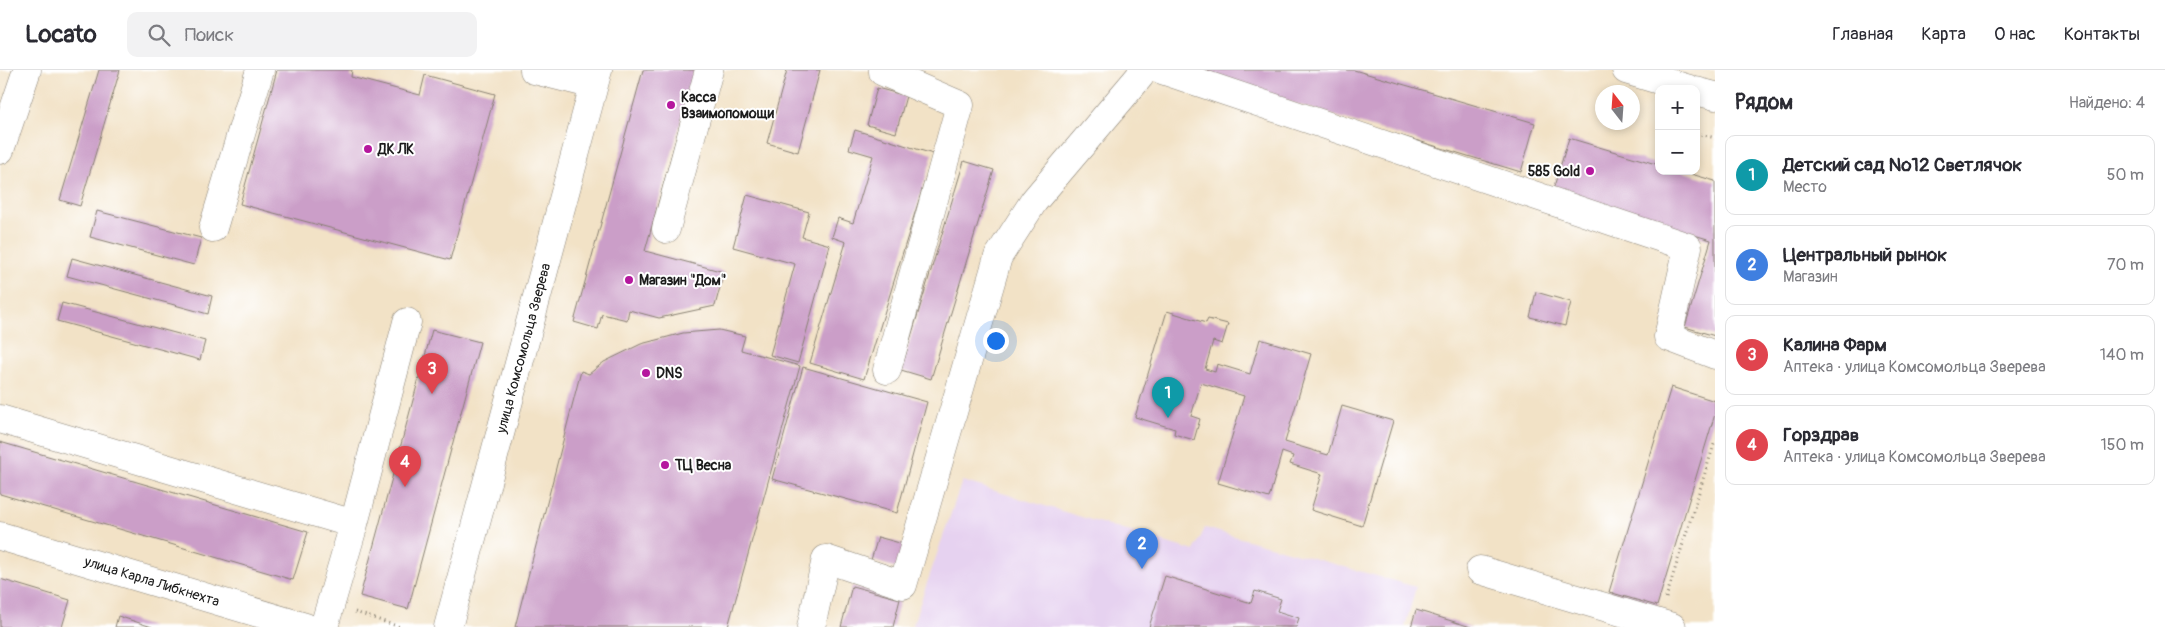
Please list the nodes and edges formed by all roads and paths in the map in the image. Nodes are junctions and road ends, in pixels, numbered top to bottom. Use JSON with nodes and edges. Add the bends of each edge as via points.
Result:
{"nodes":[{"id":1,"x":28,"y":70,"type":"edge"},
{"id":2,"x":260,"y":70,"type":"edge"},
{"id":3,"x":534,"y":70,"type":"edge"},
{"id":4,"x":709,"y":70,"type":"edge"},
{"id":5,"x":883,"y":70,"type":"edge"},
{"id":6,"x":1142,"y":70,"type":"edge"},
{"id":7,"x":1162,"y":70,"type":"edge"},
{"id":8,"x":1626,"y":70,"type":"edge"},
{"id":9,"x":596,"y":78,"type":"edge"},
{"id":10,"x":1676,"y":85,"type":"edge"},
{"id":11,"x":1700,"y":92,"type":"edge"},
{"id":12,"x":1715,"y":96,"type":"edge"},
{"id":13,"x":1700,"y":134,"type":"edge"},
{"id":14,"x":1715,"y":138,"type":"edge"},
{"id":15,"x":0,"y":150,"type":"edge"},
{"id":16,"x":213,"y":228,"type":"dead end"},
{"id":17,"x":666,"y":229,"type":"dead end"},
{"id":18,"x":407,"y":322,"type":"dead end"},
{"id":19,"x":1715,"y":355,"type":"edge"},
{"id":20,"x":887,"y":370,"type":"dead end"},
{"id":21,"x":0,"y":420,"type":"edge"},
{"id":22,"x":1715,"y":441,"type":"edge"},
{"id":23,"x":354,"y":524,"type":"junction"},
{"id":24,"x":0,"y":536,"type":"edge"},
{"id":25,"x":1480,"y":570,"type":"dead end"},
{"id":26,"x":237,"y":617,"type":"edge"},
{"id":27,"x":1665,"y":625,"type":"edge"},
{"id":28,"x":305,"y":627,"type":"edge"},
{"id":29,"x":324,"y":627,"type":"edge"},
{"id":30,"x":448,"y":627,"type":"edge"},
{"id":31,"x":811,"y":627,"type":"edge"}],
"edges":[{"from":1,"to":15,"type":"street"},
{"from":2,"to":16,"type":"street"},
{"from":3,"to":9,"type":"street"},
{"from":4,"to":17,"type":"street"},
{"from":5,"to":20,"type":"street","via":[[960,105]]},
{"from":6,"to":31,"type":"street","via":[[1034,201],[998,257],[904,585],[826,559]]},
{"from":7,"to":19,"type":"street","via":[[1688,247],[1668,337]]},
{"from":8,"to":10,"type":"street"},
{"from":9,"to":30,"type":"street","name":"улица Комсомольца Зверева"},
{"from":11,"to":12,"type":"street"},
{"from":13,"to":14,"type":"path"},
{"from":18,"to":23,"type":"street"},
{"from":21,"to":23,"type":"street"},
{"from":22,"to":27,"type":"path"},
{"from":23,"to":29,"type":"street"},
{"from":24,"to":26,"type":"street","name":"улица Карла Либкнехта"},
{"from":25,"to":27,"type":"street"},
{"from":26,"to":28,"type":"street","name":"улица Карла Либкнехта"}]}
